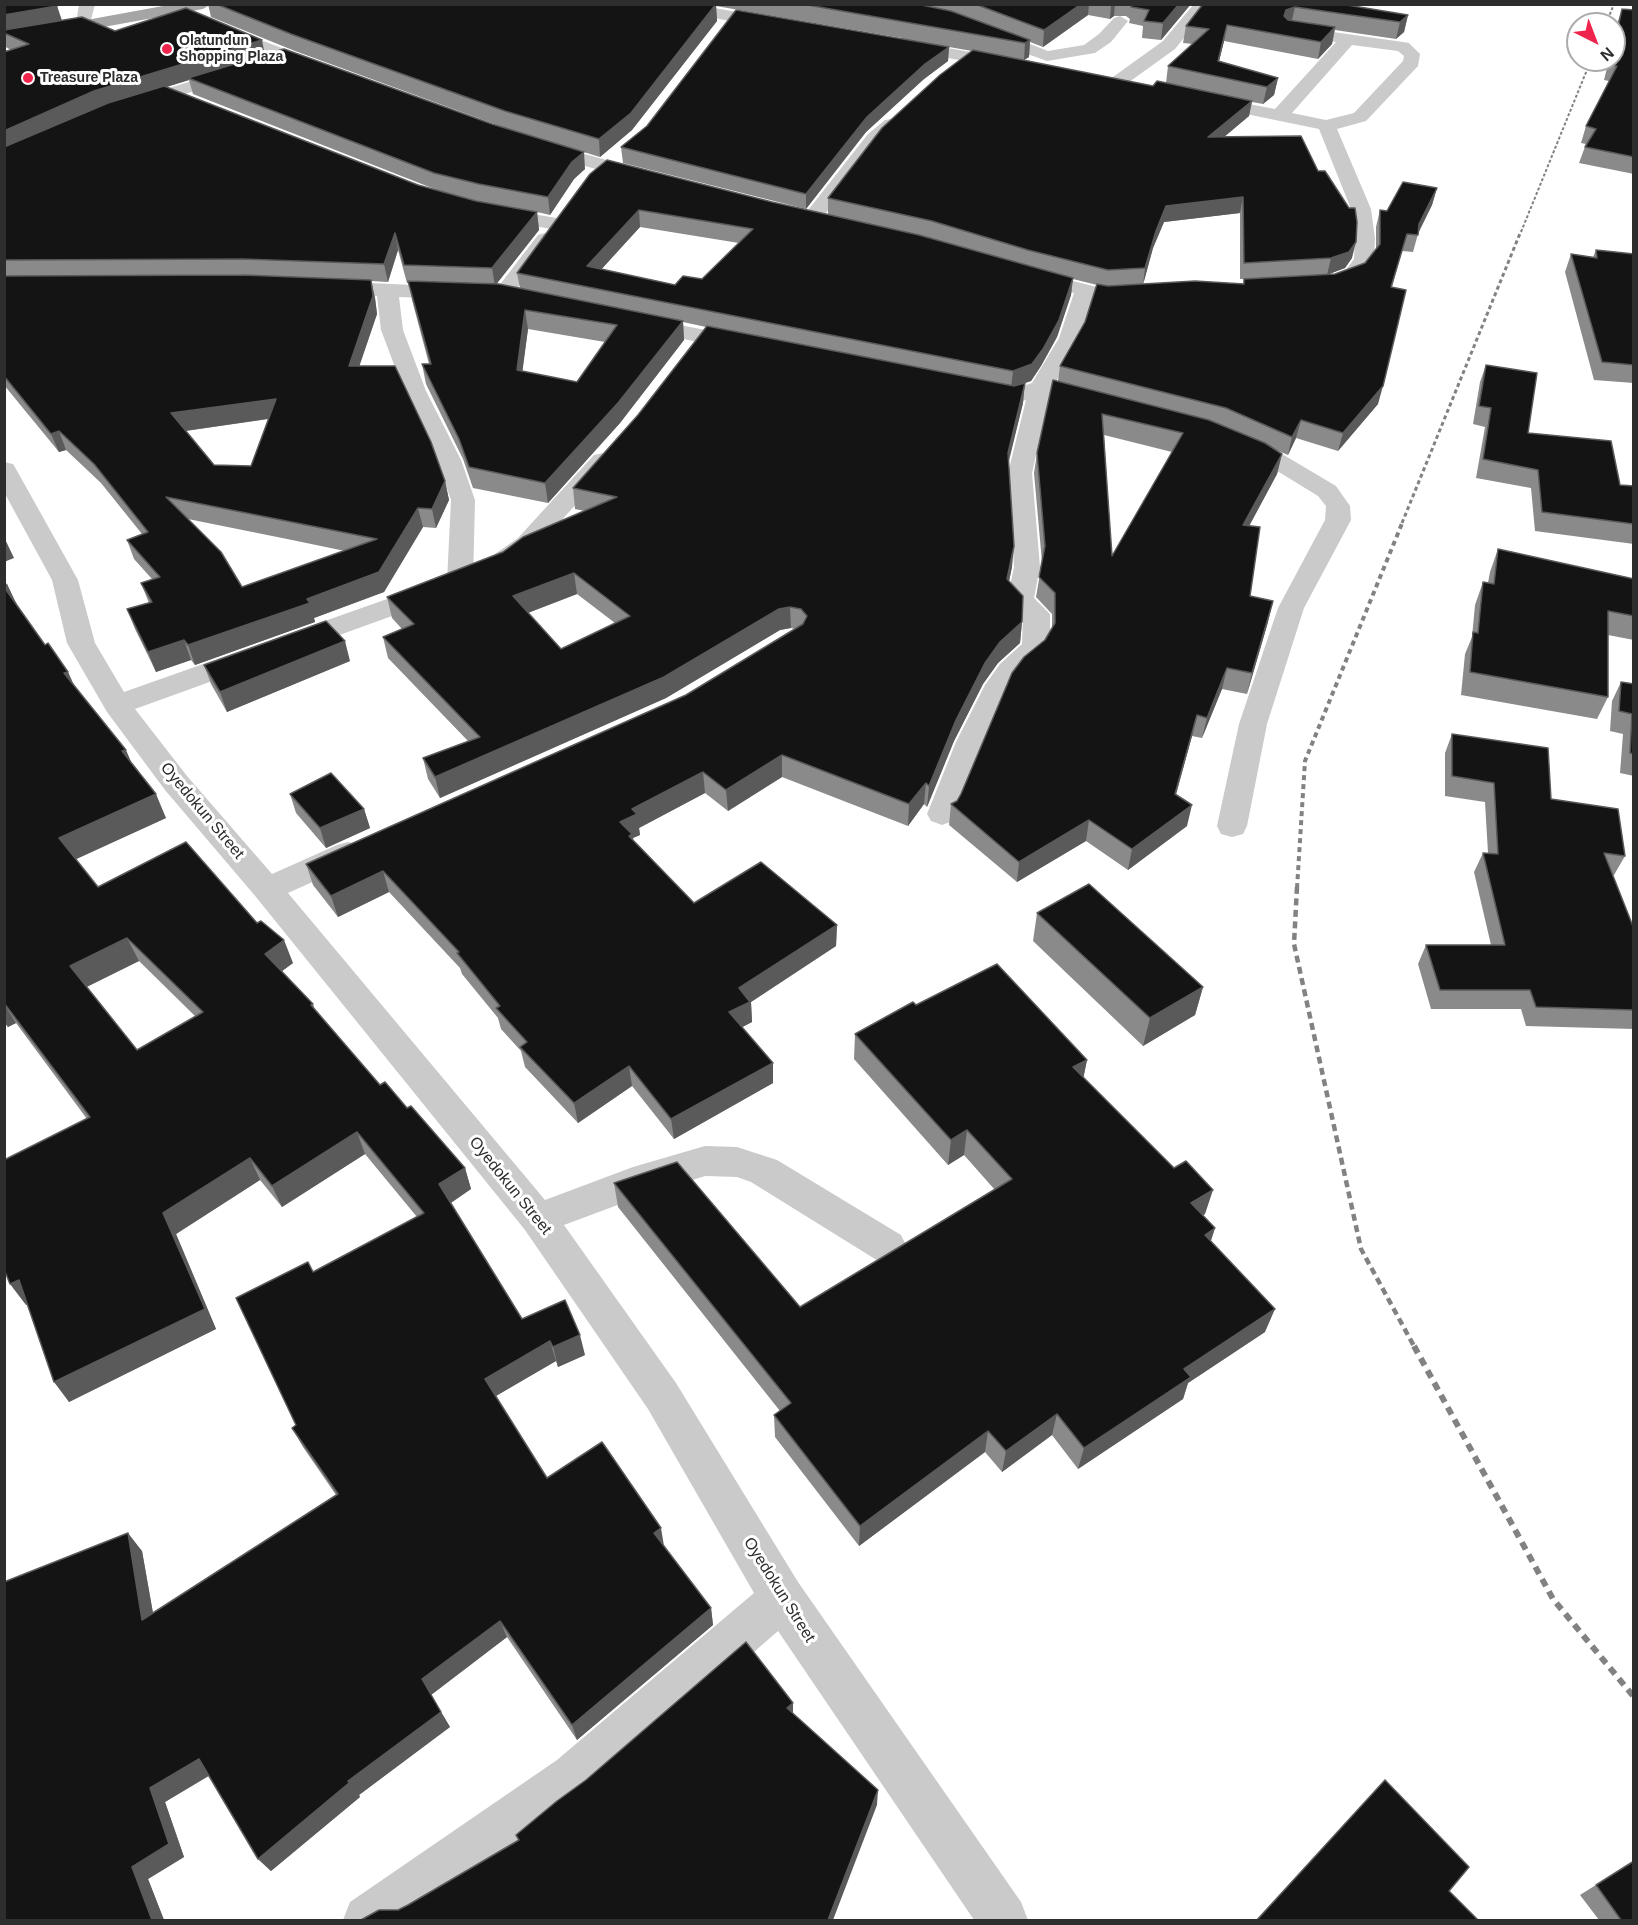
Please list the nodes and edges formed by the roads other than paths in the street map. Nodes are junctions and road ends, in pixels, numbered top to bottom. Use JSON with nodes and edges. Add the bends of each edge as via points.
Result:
{"nodes":[{"id":1,"x":148,"y":4,"type":"edge"},
{"id":2,"x":662,"y":4,"type":"edge"},
{"id":3,"x":1203,"y":4,"type":"edge"},
{"id":4,"x":175,"y":10,"type":"joint"},
{"id":5,"x":86,"y":11,"type":"edge"},
{"id":6,"x":204,"y":17,"type":"edge"},
{"id":7,"x":731,"y":17,"type":"junction"},
{"id":8,"x":1120,"y":21,"type":"dead end"},
{"id":9,"x":966,"y":25,"type":"edge"},
{"id":10,"x":788,"y":26,"type":"edge"},
{"id":11,"x":4,"y":30,"type":"edge"},
{"id":12,"x":1291,"y":31,"type":"edge"},
{"id":13,"x":718,"y":34,"type":"edge"},
{"id":14,"x":1348,"y":38,"type":"junction"},
{"id":15,"x":4,"y":40,"type":"edge"},
{"id":16,"x":890,"y":43,"type":"edge"},
{"id":17,"x":970,"y":56,"type":"junction"},
{"id":18,"x":288,"y":57,"type":"junction"},
{"id":19,"x":1046,"y":66,"type":"junction"},
{"id":20,"x":951,"y":71,"type":"edge"},
{"id":21,"x":331,"y":73,"type":"edge"},
{"id":22,"x":1142,"y":86,"type":"edge"},
{"id":23,"x":167,"y":93,"type":"junction"},
{"id":24,"x":1188,"y":96,"type":"edge"},
{"id":25,"x":194,"y":104,"type":"edge"},
{"id":26,"x":908,"y":108,"type":"edge"},
{"id":27,"x":116,"y":111,"type":"edge"},
{"id":28,"x":1279,"y":116,"type":"junction"},
{"id":29,"x":1326,"y":125,"type":"junction"},
{"id":30,"x":524,"y":142,"type":"edge"},
{"id":31,"x":621,"y":151,"type":"dead end"},
{"id":32,"x":596,"y":172,"type":"junction"},
{"id":33,"x":656,"y":179,"type":"edge"},
{"id":34,"x":567,"y":208,"type":"edge"},
{"id":35,"x":478,"y":210,"type":"edge"},
{"id":36,"x":812,"y":218,"type":"edge"},
{"id":37,"x":556,"y":224,"type":"junction"},
{"id":38,"x":1008,"y":270,"type":"edge"},
{"id":39,"x":1297,"y":285,"type":"edge"},
{"id":40,"x":306,"y":287,"type":"edge"},
{"id":41,"x":387,"y":289,"type":"junction"},
{"id":42,"x":1085,"y":291,"type":"junction"},
{"id":43,"x":1154,"y":293,"type":"edge"},
{"id":44,"x":502,"y":295,"type":"junction"},
{"id":45,"x":525,"y":300,"type":"edge"},
{"id":46,"x":619,"y":319,"type":"edge"},
{"id":47,"x":758,"y":348,"type":"edge"},
{"id":48,"x":954,"y":386,"type":"edge"},
{"id":49,"x":1040,"y":388,"type":"junction"},
{"id":50,"x":1109,"y":405,"type":"edge"},
{"id":51,"x":1225,"y":437,"type":"edge"},
{"id":52,"x":622,"y":438,"type":"edge"},
{"id":53,"x":6,"y":475,"type":"edge"},
{"id":54,"x":460,"y":581,"type":"junction"},
{"id":55,"x":117,"y":705,"type":"junction"},
{"id":56,"x":942,"y":814,"type":"dead end"},
{"id":57,"x":1232,"y":826,"type":"dead end"},
{"id":58,"x":376,"y":840,"type":"edge"},
{"id":59,"x":267,"y":889,"type":"junction"},
{"id":60,"x":538,"y":1219,"type":"junction"},
{"id":61,"x":888,"y":1247,"type":"dead end"},
{"id":62,"x":782,"y":1598,"type":"junction"},
{"id":63,"x":368,"y":1920,"type":"edge"},
{"id":64,"x":1003,"y":1920,"type":"edge"}],
"edges":[{"from":1,"to":5,"type":"main road"},
{"from":2,"to":7,"type":"street"},
{"from":3,"to":22,"type":"street","via":[[1169,45],[1113,80]]},
{"from":4,"to":6,"type":"street"},
{"from":4,"to":15,"type":"main road"},
{"from":5,"to":11,"type":"main road"},
{"from":6,"to":18,"type":"street"},
{"from":7,"to":10,"type":"street"},
{"from":7,"to":13,"type":"street"},
{"from":8,"to":19,"type":"street","via":[[1089,49]]},
{"from":9,"to":19,"type":"street"},
{"from":12,"to":14,"type":"street"},
{"from":14,"to":28,"type":"street"},
{"from":14,"to":29,"type":"street","via":[[1403,47],[1412,54],[1412,62],[1360,117]]},
{"from":16,"to":17,"type":"street"},
{"from":17,"to":19,"type":"street"},
{"from":17,"to":20,"type":"street"},
{"from":18,"to":21,"type":"street"},
{"from":18,"to":23,"type":"street"},
{"from":23,"to":25,"type":"street"},
{"from":23,"to":27,"type":"street"},
{"from":24,"to":28,"type":"street"},
{"from":26,"to":36,"type":"street","via":[[874,138]]},
{"from":28,"to":29,"type":"street"},
{"from":29,"to":39,"type":"street","via":[[1361,209],[1364,260],[1353,274],[1330,283]]},
{"from":30,"to":32,"type":"street"},
{"from":31,"to":32,"type":"street"},
{"from":32,"to":33,"type":"street"},
{"from":34,"to":37,"type":"street"},
{"from":35,"to":37,"type":"street"},
{"from":37,"to":44,"type":"street"},
{"from":38,"to":42,"type":"street"},
{"from":40,"to":41,"type":"street"},
{"from":41,"to":44,"type":"street"},
{"from":41,"to":54,"type":"street","via":[[392,330],[414,391],[449,460],[463,500]]},
{"from":42,"to":43,"type":"street","via":[[1105,295]]},
{"from":42,"to":49,"type":"street","via":[[1070,338]]},
{"from":44,"to":45,"type":"street"},
{"from":46,"to":47,"type":"street","via":[[694,345]]},
{"from":48,"to":49,"type":"street","via":[[1012,397]]},
{"from":49,"to":50,"type":"street"},
{"from":49,"to":56,"type":"street","via":[[1020,473],[1027,567],[1020,600],[1037,614],[1036,644],[995,691]]},
{"from":51,"to":57,"type":"street","via":[[1269,456],[1328,491],[1338,506],[1338,520],[1291,608],[1253,724]]},
{"from":52,"to":54,"type":"street","via":[[527,543],[496,565]]},
{"from":53,"to":55,"type":"street","name":"Oyedokun Street","via":[[65,580],[81,643]]},
{"from":54,"to":55,"type":"street"},
{"from":55,"to":59,"type":"street","name":"Oyedokun Street","via":[[176,783]]},
{"from":58,"to":59,"type":"street"},
{"from":59,"to":60,"type":"street","name":"Oyedokun Street"},
{"from":60,"to":61,"type":"street","via":[[705,1161],[737,1162],[764,1171]]},
{"from":60,"to":62,"type":"street","name":"Oyedokun Street","via":[[662,1396]]},
{"from":62,"to":63,"type":"street","via":[[574,1777]]},
{"from":62,"to":64,"type":"street","name":"Oyedokun Street"}]}
